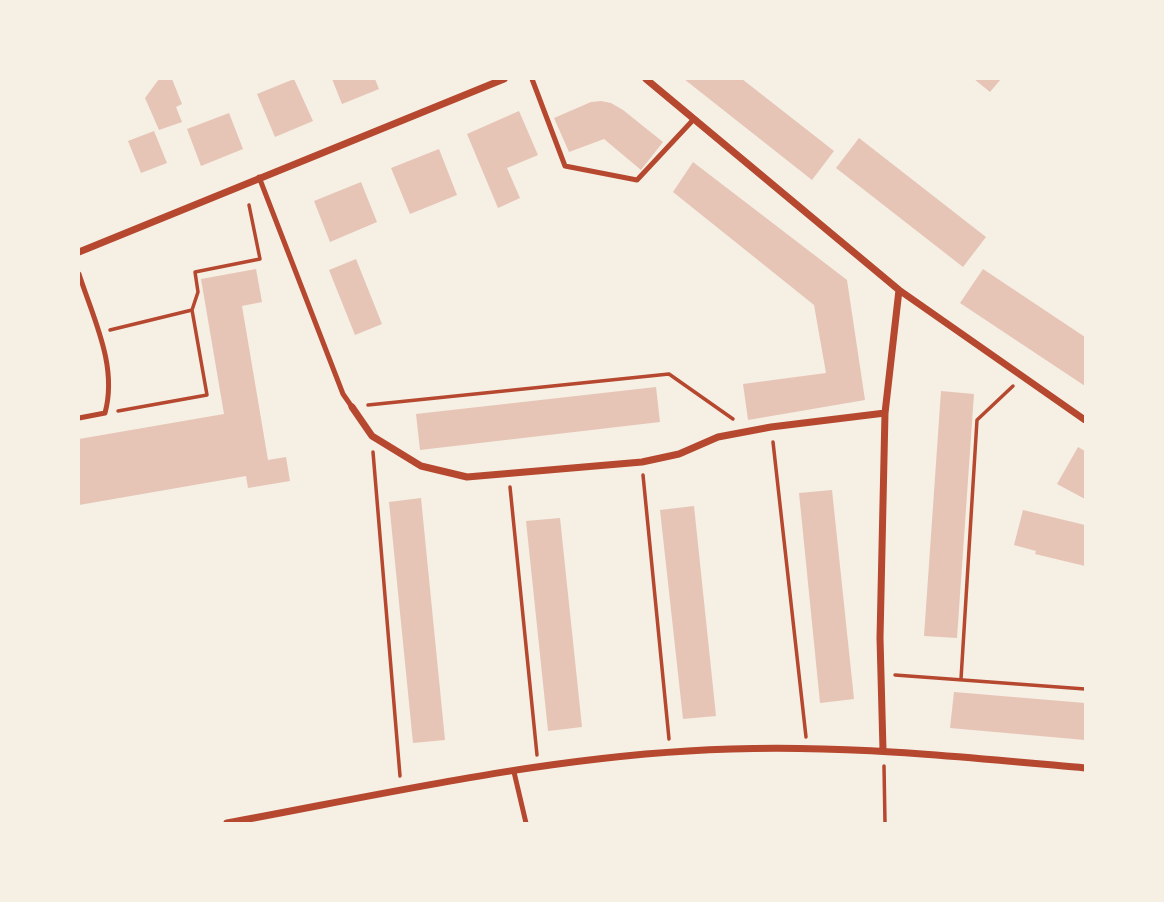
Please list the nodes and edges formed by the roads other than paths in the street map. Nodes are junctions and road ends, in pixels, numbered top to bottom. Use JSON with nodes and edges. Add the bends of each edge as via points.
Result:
{"nodes":[{"id":1,"x":504,"y":79,"type":"edge"},
{"id":2,"x":532,"y":79,"type":"edge"},
{"id":3,"x":646,"y":79,"type":"edge"},
{"id":4,"x":694,"y":119,"type":"junction"},
{"id":5,"x":259,"y":177,"type":"junction"},
{"id":6,"x":79,"y":252,"type":"edge"},
{"id":7,"x":79,"y":274,"type":"edge"},
{"id":8,"x":899,"y":290,"type":"junction"},
{"id":9,"x":352,"y":407,"type":"joint"},
{"id":10,"x":885,"y":413,"type":"junction"},
{"id":11,"x":79,"y":418,"type":"edge"},
{"id":12,"x":1085,"y":420,"type":"edge"},
{"id":13,"x":883,"y":750,"type":"junction"},
{"id":14,"x":1085,"y":768,"type":"edge"},
{"id":15,"x":514,"y":772,"type":"junction"},
{"id":16,"x":227,"y":823,"type":"edge"},
{"id":17,"x":526,"y":823,"type":"edge"}],
"edges":[{"from":1,"to":5,"type":"street"},
{"from":2,"to":4,"type":"lane","via":[[565,166],[637,180]]},
{"from":3,"to":4,"type":"street"},
{"from":4,"to":8,"type":"street"},
{"from":5,"to":6,"type":"street"},
{"from":5,"to":9,"type":"lane"},
{"from":7,"to":11,"type":"lane","via":[[105,349],[110,397],[105,414]]},
{"from":8,"to":10,"type":"street"},
{"from":8,"to":12,"type":"street"},
{"from":9,"to":10,"type":"street","via":[[372,436],[421,466],[467,477],[642,462],[679,454],[718,437]]},
{"from":10,"to":13,"type":"street"},
{"from":13,"to":14,"type":"street"},
{"from":13,"to":15,"type":"street","via":[[671,752]]},
{"from":15,"to":16,"type":"street"},
{"from":15,"to":17,"type":"lane"}]}
